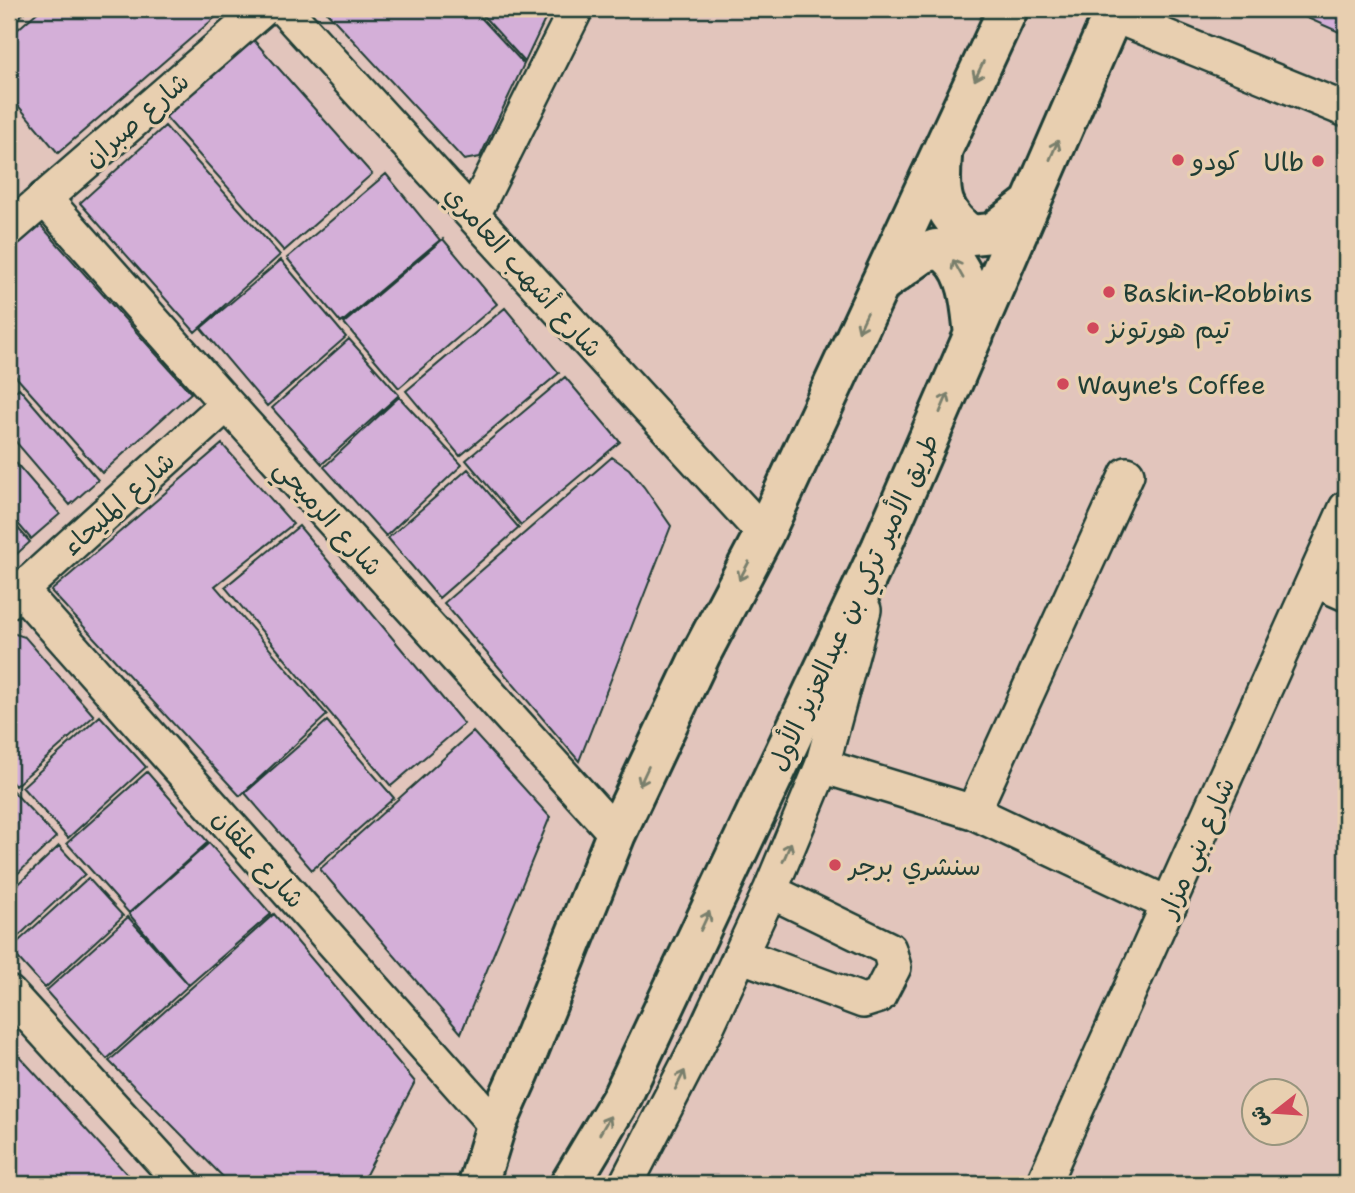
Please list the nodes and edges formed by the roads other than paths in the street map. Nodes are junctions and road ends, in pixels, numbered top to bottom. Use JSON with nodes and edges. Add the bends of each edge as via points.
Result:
{"nodes":[{"id":1,"x":263,"y":9,"type":"edge"},
{"id":2,"x":284,"y":9,"type":"edge"},
{"id":3,"x":576,"y":9,"type":"edge"},
{"id":4,"x":1008,"y":9,"type":"edge"},
{"id":5,"x":1114,"y":12,"type":"edge"},
{"id":6,"x":1346,"y":110,"type":"edge"},
{"id":7,"x":943,"y":148,"type":"junction"},
{"id":8,"x":44,"y":198,"type":"junction"},
{"id":9,"x":1031,"y":203,"type":"junction"},
{"id":10,"x":473,"y":215,"type":"junction"},
{"id":11,"x":9,"y":229,"type":"edge"},
{"id":12,"x":880,"y":284,"type":"junction"},
{"id":13,"x":974,"y":335,"type":"junction"},
{"id":14,"x":227,"y":404,"type":"junction"},
{"id":15,"x":1127,"y":474,"type":"dead end"},
{"id":16,"x":1346,"y":508,"type":"edge"},
{"id":17,"x":764,"y":534,"type":"junction"},
{"id":18,"x":881,"y":548,"type":"junction"},
{"id":19,"x":1314,"y":580,"type":"junction"},
{"id":20,"x":1346,"y":594,"type":"edge"},
{"id":21,"x":15,"y":595,"type":"edge"},
{"id":22,"x":822,"y":766,"type":"junction"},
{"id":23,"x":973,"y":812,"type":"junction"},
{"id":24,"x":616,"y":834,"type":"junction"},
{"id":25,"x":771,"y":891,"type":"junction"},
{"id":26,"x":1170,"y":905,"type":"junction"},
{"id":27,"x":740,"y":954,"type":"junction"},
{"id":28,"x":9,"y":993,"type":"edge"},
{"id":29,"x":496,"y":1126,"type":"junction"},
{"id":30,"x":183,"y":1184,"type":"edge"},
{"id":31,"x":449,"y":1184,"type":"edge"},
{"id":32,"x":478,"y":1184,"type":"edge"},
{"id":33,"x":570,"y":1184,"type":"edge"},
{"id":34,"x":626,"y":1184,"type":"edge"},
{"id":35,"x":1043,"y":1184,"type":"edge"}],
"edges":[{"from":1,"to":8,"type":"street","name":"شارع صبران"},
{"from":2,"to":10,"type":"street","name":"شارع أشهب العامري"},
{"from":3,"to":10,"type":"street"},
{"from":4,"to":7,"type":"main road","one_way":true},
{"from":5,"to":6,"type":"street"},
{"from":9,"to":5,"type":"main road","name":"طريق الأمير تركي بن عبدالعزيز الأول","one_way":true},
{"from":7,"to":9,"type":"main road","via":[[940,184],[945,207],[971,235],[992,233]]},
{"from":7,"to":12,"type":"main road"},
{"from":8,"to":11,"type":"street","name":"شارع صبران"},
{"from":8,"to":14,"type":"street","name":"شارع الرميحي"},
{"from":9,"to":13,"type":"main road","name":"طريق الأمير تركي بن عبدالعزيز الأول"},
{"from":10,"to":17,"type":"street","name":"شارع أشهب العامري"},
{"from":13,"to":12,"type":"main road","one_way":true,"via":[[963,276],[951,258],[936,249]]},
{"from":12,"to":17,"type":"main road","one_way":true},
{"from":18,"to":13,"type":"main road","name":"طريق الأمير تركي بن عبدالعزيز الأول","one_way":true},
{"from":14,"to":21,"type":"street","name":"شارع المليحاء"},
{"from":14,"to":24,"type":"street","name":"شارع الرميحي"},
{"from":15,"to":23,"type":"street"},
{"from":16,"to":19,"type":"street","name":"شارع بني مزار"},
{"from":17,"to":24,"type":"main road","one_way":true},
{"from":18,"to":22,"type":"street"},
{"from":33,"to":18,"type":"main road","name":"طريق الأمير تركي بن عبدالعزيز الأول","one_way":true,"via":[[622,1097]]},
{"from":19,"to":20,"type":"street"},
{"from":19,"to":26,"type":"street","name":"شارع بني مزار"},
{"from":21,"to":29,"type":"street","name":"شارع علقان"},
{"from":22,"to":23,"type":"street"},
{"from":25,"to":22,"type":"street","one_way":true},
{"from":23,"to":26,"type":"street"},
{"from":24,"to":29,"type":"main road"},
{"from":25,"to":27,"type":"street"},
{"from":25,"to":27,"type":"street","via":[[889,949],[894,967],[879,996],[863,1001]]},
{"from":26,"to":35,"type":"street","name":"شارع بني مزار"},
{"from":34,"to":27,"type":"street","one_way":true},
{"from":28,"to":30,"type":"street"},
{"from":29,"to":31,"type":"main road"},
{"from":29,"to":32,"type":"main road"}]}
